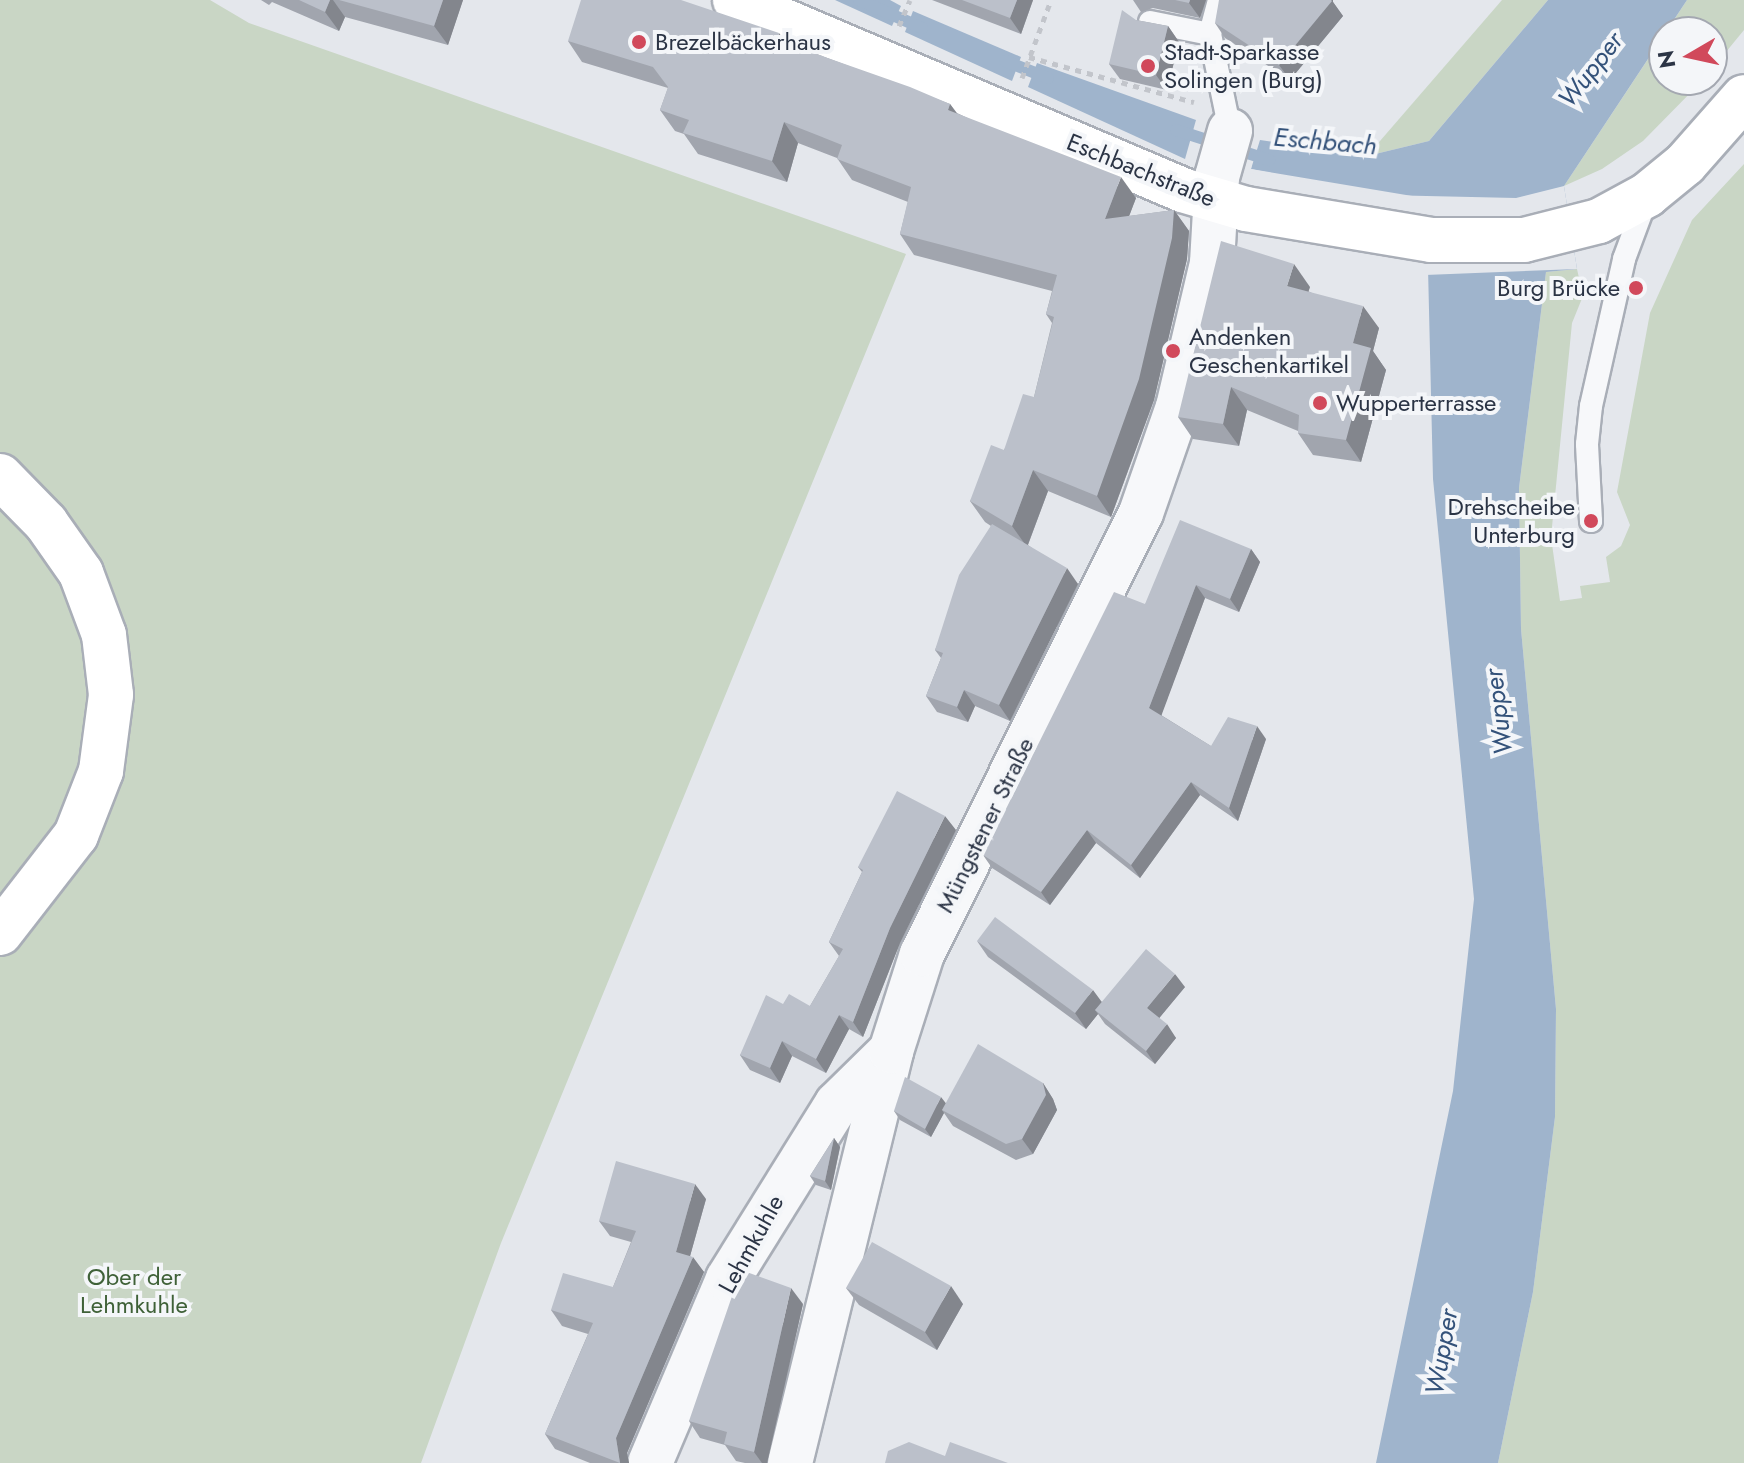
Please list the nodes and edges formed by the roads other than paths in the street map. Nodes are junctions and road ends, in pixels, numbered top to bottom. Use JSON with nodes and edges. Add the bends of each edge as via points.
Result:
{"nodes":[{"id":1,"x":735,"y":0,"type":"edge"},
{"id":2,"x":1219,"y":0,"type":"edge"},
{"id":3,"x":1150,"y":22,"type":"edge"},
{"id":4,"x":1210,"y":34,"type":"junction"},
{"id":5,"x":1744,"y":97,"type":"edge"},
{"id":6,"x":1214,"y":117,"type":"joint"},
{"id":7,"x":1647,"y":195,"type":"junction"},
{"id":8,"x":1227,"y":196,"type":"junction"},
{"id":9,"x":0,"y":476,"type":"edge"},
{"id":10,"x":1591,"y":521,"type":"dead end"},
{"id":11,"x":0,"y":933,"type":"edge"},
{"id":12,"x":891,"y":1051,"type":"junction"},
{"id":13,"x":650,"y":1463,"type":"edge"},
{"id":14,"x":790,"y":1463,"type":"edge"}],
"edges":[{"from":1,"to":8,"type":"main road","name":"Eschbachstraße"},
{"from":2,"to":4,"type":"lane"},
{"from":3,"to":4,"type":"lane"},
{"from":4,"to":6,"type":"lane"},
{"from":5,"to":7,"type":"main road","name":"Eschbachstraße","via":[[1685,164]]},
{"from":6,"to":8,"type":"street","name":"Müngstener Straße"},
{"from":7,"to":8,"type":"main road","name":"Eschbachstraße","via":[[1571,231],[1524,240],[1431,240]]},
{"from":7,"to":10,"type":"lane","via":[[1624,259],[1591,406]]},
{"from":8,"to":12,"type":"street","name":"Müngstener Straße","via":[[1197,335],[1141,513],[922,954]]},
{"from":9,"to":11,"type":"main road","via":[[46,523],[81,573],[104,635],[111,695],[101,771],[76,835]]},
{"from":12,"to":13,"type":"street","name":"Lehmkuhle","via":[[837,1104],[728,1279]]},
{"from":12,"to":14,"type":"street","name":"Müngstener Straße"}]}
